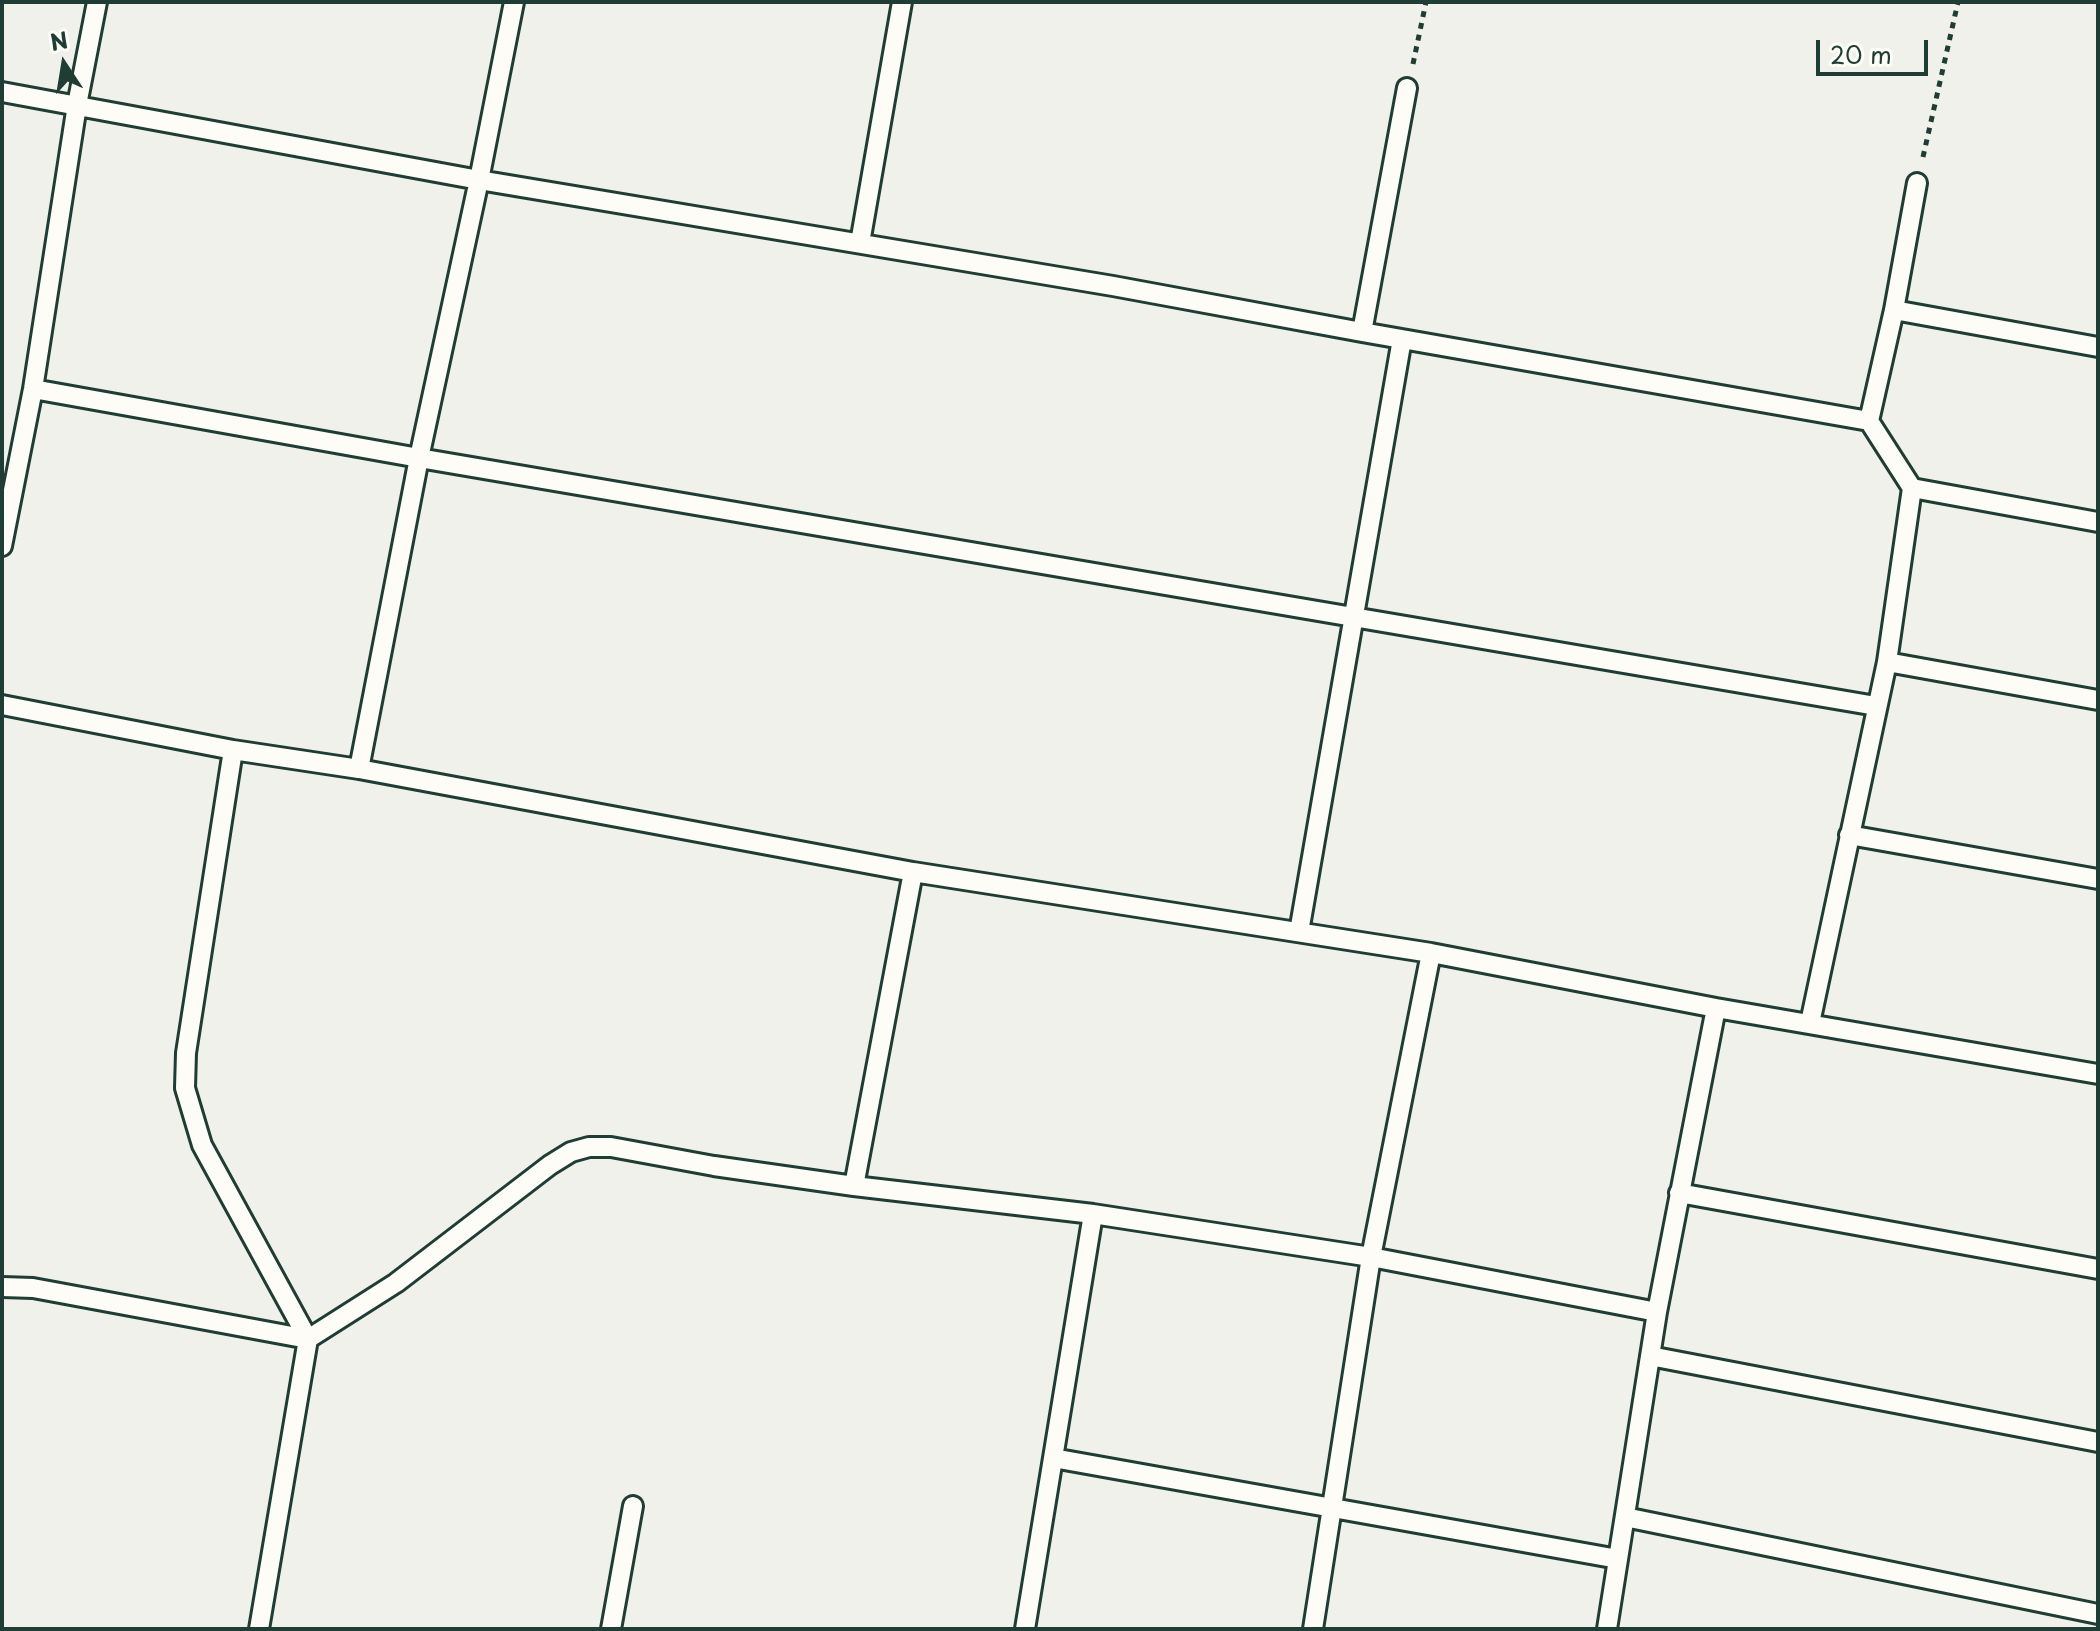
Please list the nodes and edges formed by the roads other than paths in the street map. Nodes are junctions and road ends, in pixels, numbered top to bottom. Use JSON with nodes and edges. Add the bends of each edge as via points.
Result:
{"nodes":[{"id":1,"x":97,"y":2,"type":"edge"},
{"id":2,"x":514,"y":2,"type":"edge"},
{"id":3,"x":902,"y":2,"type":"edge"},
{"id":4,"x":1407,"y":88,"type":"road end"},
{"id":5,"x":2,"y":92,"type":"edge"},
{"id":6,"x":77,"y":105,"type":"junction"},
{"id":7,"x":479,"y":180,"type":"junction"},
{"id":8,"x":1917,"y":183,"type":"road end"},
{"id":9,"x":860,"y":243,"type":"junction"},
{"id":10,"x":1894,"y":310,"type":"junction"},
{"id":11,"x":1362,"y":332,"type":"junction"},
{"id":12,"x":1402,"y":339,"type":"junction"},
{"id":13,"x":2098,"y":347,"type":"edge"},
{"id":14,"x":33,"y":389,"type":"junction"},
{"id":15,"x":1869,"y":421,"type":"junction"},
{"id":16,"x":419,"y":458,"type":"junction"},
{"id":17,"x":1912,"y":488,"type":"junction"},
{"id":18,"x":2098,"y":522,"type":"edge"},
{"id":19,"x":2,"y":546,"type":"edge"},
{"id":20,"x":1354,"y":618,"type":"junction"},
{"id":21,"x":1887,"y":662,"type":"junction"},
{"id":22,"x":2098,"y":700,"type":"edge"},
{"id":23,"x":2,"y":705,"type":"edge"},
{"id":24,"x":1876,"y":706,"type":"junction"},
{"id":25,"x":233,"y":750,"type":"junction"},
{"id":26,"x":359,"y":769,"type":"junction"},
{"id":27,"x":1849,"y":835,"type":"junction"},
{"id":28,"x":913,"y":872,"type":"junction"},
{"id":29,"x":2098,"y":879,"type":"edge"},
{"id":30,"x":1299,"y":932,"type":"junction"},
{"id":31,"x":1431,"y":953,"type":"junction"},
{"id":32,"x":1716,"y":1008,"type":"junction"},
{"id":33,"x":1810,"y":1023,"type":"junction"},
{"id":34,"x":2098,"y":1074,"type":"edge"},
{"id":35,"x":854,"y":1186,"type":"junction"},
{"id":36,"x":1679,"y":1193,"type":"junction"},
{"id":37,"x":1093,"y":1214,"type":"junction"},
{"id":38,"x":1371,"y":1257,"type":"junction"},
{"id":39,"x":2098,"y":1269,"type":"edge"},
{"id":40,"x":2,"y":1287,"type":"edge"},
{"id":41,"x":1657,"y":1312,"type":"junction"},
{"id":42,"x":308,"y":1339,"type":"junction"},
{"id":43,"x":1650,"y":1356,"type":"junction"},
{"id":44,"x":2098,"y":1442,"type":"edge"},
{"id":45,"x":1053,"y":1458,"type":"junction"},
{"id":46,"x":633,"y":1506,"type":"dead end"},
{"id":47,"x":1332,"y":1508,"type":"junction"},
{"id":48,"x":1625,"y":1517,"type":"junction"},
{"id":49,"x":1618,"y":1559,"type":"junction"},
{"id":50,"x":2098,"y":1614,"type":"edge"},
{"id":51,"x":259,"y":1629,"type":"edge"},
{"id":52,"x":611,"y":1629,"type":"edge"},
{"id":53,"x":1025,"y":1629,"type":"edge"},
{"id":54,"x":1313,"y":1629,"type":"edge"},
{"id":55,"x":1607,"y":1629,"type":"edge"}],
"edges":[{"from":1,"to":6,"type":"lane"},
{"from":2,"to":7,"type":"lane"},
{"from":3,"to":9,"type":"lane"},
{"from":4,"to":11,"type":"lane"},
{"from":5,"to":6,"type":"lane"},
{"from":6,"to":7,"type":"lane"},
{"from":6,"to":14,"type":"lane"},
{"from":7,"to":9,"type":"lane"},
{"from":7,"to":16,"type":"lane"},
{"from":8,"to":10,"type":"lane"},
{"from":9,"to":11,"type":"lane"},
{"from":10,"to":13,"type":"lane"},
{"from":10,"to":15,"type":"lane"},
{"from":11,"to":12,"type":"lane"},
{"from":12,"to":15,"type":"lane"},
{"from":12,"to":20,"type":"lane"},
{"from":14,"to":16,"type":"lane"},
{"from":14,"to":19,"type":"lane"},
{"from":15,"to":17,"type":"lane"},
{"from":16,"to":20,"type":"lane"},
{"from":16,"to":26,"type":"lane"},
{"from":17,"to":18,"type":"lane"},
{"from":17,"to":21,"type":"lane"},
{"from":20,"to":24,"type":"lane"},
{"from":20,"to":30,"type":"lane"},
{"from":21,"to":22,"type":"lane"},
{"from":21,"to":24,"type":"lane"},
{"from":23,"to":25,"type":"lane"},
{"from":24,"to":27,"type":"lane"},
{"from":25,"to":26,"type":"lane"},
{"from":25,"to":42,"type":"lane","via":[[185,1088],[202,1145]]},
{"from":26,"to":28,"type":"lane"},
{"from":27,"to":29,"type":"lane"},
{"from":27,"to":33,"type":"lane"},
{"from":28,"to":30,"type":"lane"},
{"from":28,"to":35,"type":"lane"},
{"from":30,"to":31,"type":"lane"},
{"from":31,"to":32,"type":"lane"},
{"from":31,"to":38,"type":"lane"},
{"from":32,"to":33,"type":"lane"},
{"from":32,"to":36,"type":"lane"},
{"from":33,"to":34,"type":"lane"},
{"from":35,"to":37,"type":"lane"},
{"from":35,"to":42,"type":"lane","via":[[611,1147],[571,1152],[396,1283]]},
{"from":36,"to":39,"type":"lane"},
{"from":36,"to":41,"type":"lane"},
{"from":37,"to":38,"type":"lane"},
{"from":37,"to":45,"type":"lane"},
{"from":38,"to":41,"type":"lane"},
{"from":38,"to":47,"type":"lane"},
{"from":40,"to":42,"type":"lane","via":[[33,1288]]},
{"from":41,"to":43,"type":"lane"},
{"from":42,"to":51,"type":"lane"},
{"from":43,"to":44,"type":"lane"},
{"from":43,"to":48,"type":"lane"},
{"from":45,"to":47,"type":"lane"},
{"from":45,"to":53,"type":"lane"},
{"from":46,"to":52,"type":"lane"},
{"from":47,"to":49,"type":"lane"},
{"from":47,"to":54,"type":"lane"},
{"from":48,"to":49,"type":"lane"},
{"from":48,"to":50,"type":"lane"},
{"from":49,"to":55,"type":"lane"}]}
